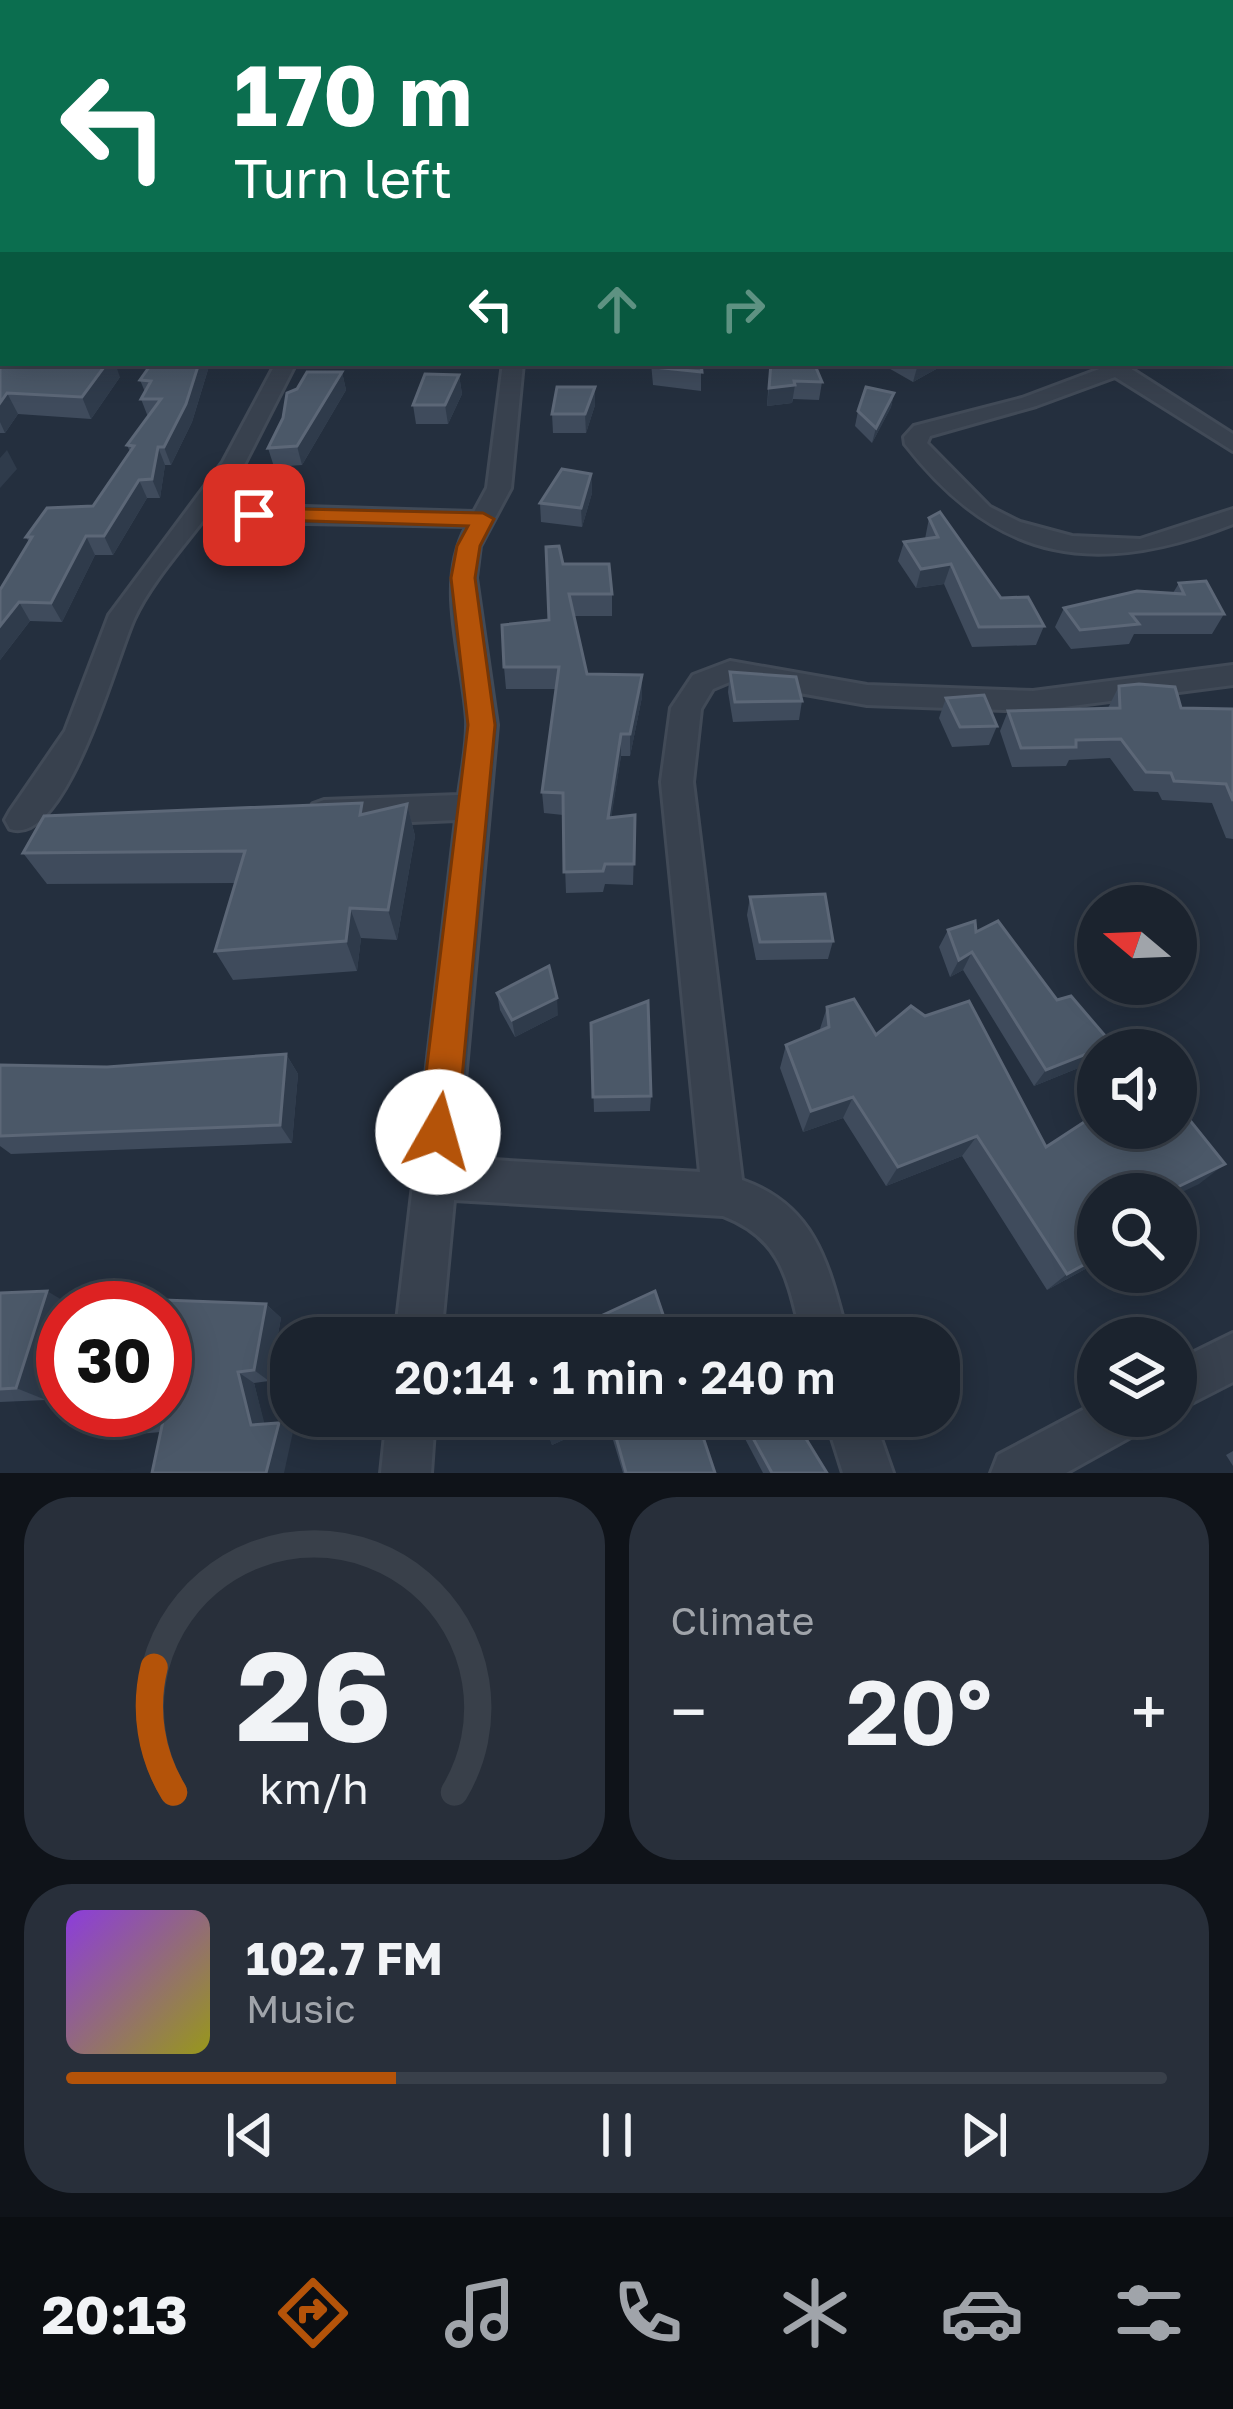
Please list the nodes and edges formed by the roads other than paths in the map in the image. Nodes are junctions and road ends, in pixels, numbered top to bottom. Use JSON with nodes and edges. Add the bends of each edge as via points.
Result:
{"nodes":[{"id":1,"x":284,"y":366,"type":"edge"},
{"id":2,"x":513,"y":366,"type":"edge"},
{"id":3,"x":1121,"y":367,"type":"edge"},
{"id":4,"x":1233,"y":444,"type":"edge"},
{"id":5,"x":212,"y":492,"type":"junction"},
{"id":6,"x":1233,"y":516,"type":"edge"},
{"id":7,"x":483,"y":519,"type":"junction"},
{"id":8,"x":1233,"y":675,"type":"edge"},
{"id":9,"x":476,"y":807,"type":"junction"},
{"id":10,"x":289,"y":814,"type":"edge"},
{"id":11,"x":10,"y":819,"type":"edge"},
{"id":12,"x":64,"y":820,"type":"edge"},
{"id":13,"x":433,"y":1178,"type":"junction"},
{"id":14,"x":723,"y":1196,"type":"junction"},
{"id":15,"x":420,"y":1317,"type":"edge"},
{"id":16,"x":819,"y":1317,"type":"edge"},
{"id":17,"x":1233,"y":1356,"type":"edge"},
{"id":18,"x":1197,"y":1376,"type":"edge"},
{"id":19,"x":409,"y":1437,"type":"edge"},
{"id":20,"x":855,"y":1437,"type":"edge"},
{"id":21,"x":1082,"y":1437,"type":"edge"},
{"id":22,"x":406,"y":1473,"type":"edge"},
{"id":23,"x":868,"y":1473,"type":"edge"},
{"id":24,"x":1016,"y":1473,"type":"edge"}],
"edges":[{"from":1,"to":5,"type":"street"},
{"from":2,"to":7,"type":"street","via":[[499,488]]},
{"from":3,"to":4,"type":"street"},
{"from":3,"to":6,"type":"street","via":[[922,431],[916,444],[981,512],[1066,543],[1135,549]]},
{"from":5,"to":7,"type":"street","via":[[233,511],[254,515]]},
{"from":5,"to":11,"type":"street","via":[[122,615],[59,770]]},
{"from":7,"to":9,"type":"street","via":[[463,578],[482,725]]},
{"from":8,"to":14,"type":"street","via":[[1033,701],[868,695],[730,671],[703,682],[686,708],[676,782]]},
{"from":9,"to":10,"type":"street"},
{"from":9,"to":13,"type":"street"},
{"from":11,"to":12,"type":"street"},
{"from":13,"to":14,"type":"street"},
{"from":13,"to":15,"type":"street"},
{"from":14,"to":16,"type":"street","via":[[765,1210],[787,1236]]},
{"from":17,"to":18,"type":"street"},
{"from":19,"to":22,"type":"street"},
{"from":20,"to":23,"type":"street"},
{"from":21,"to":24,"type":"street"}]}
